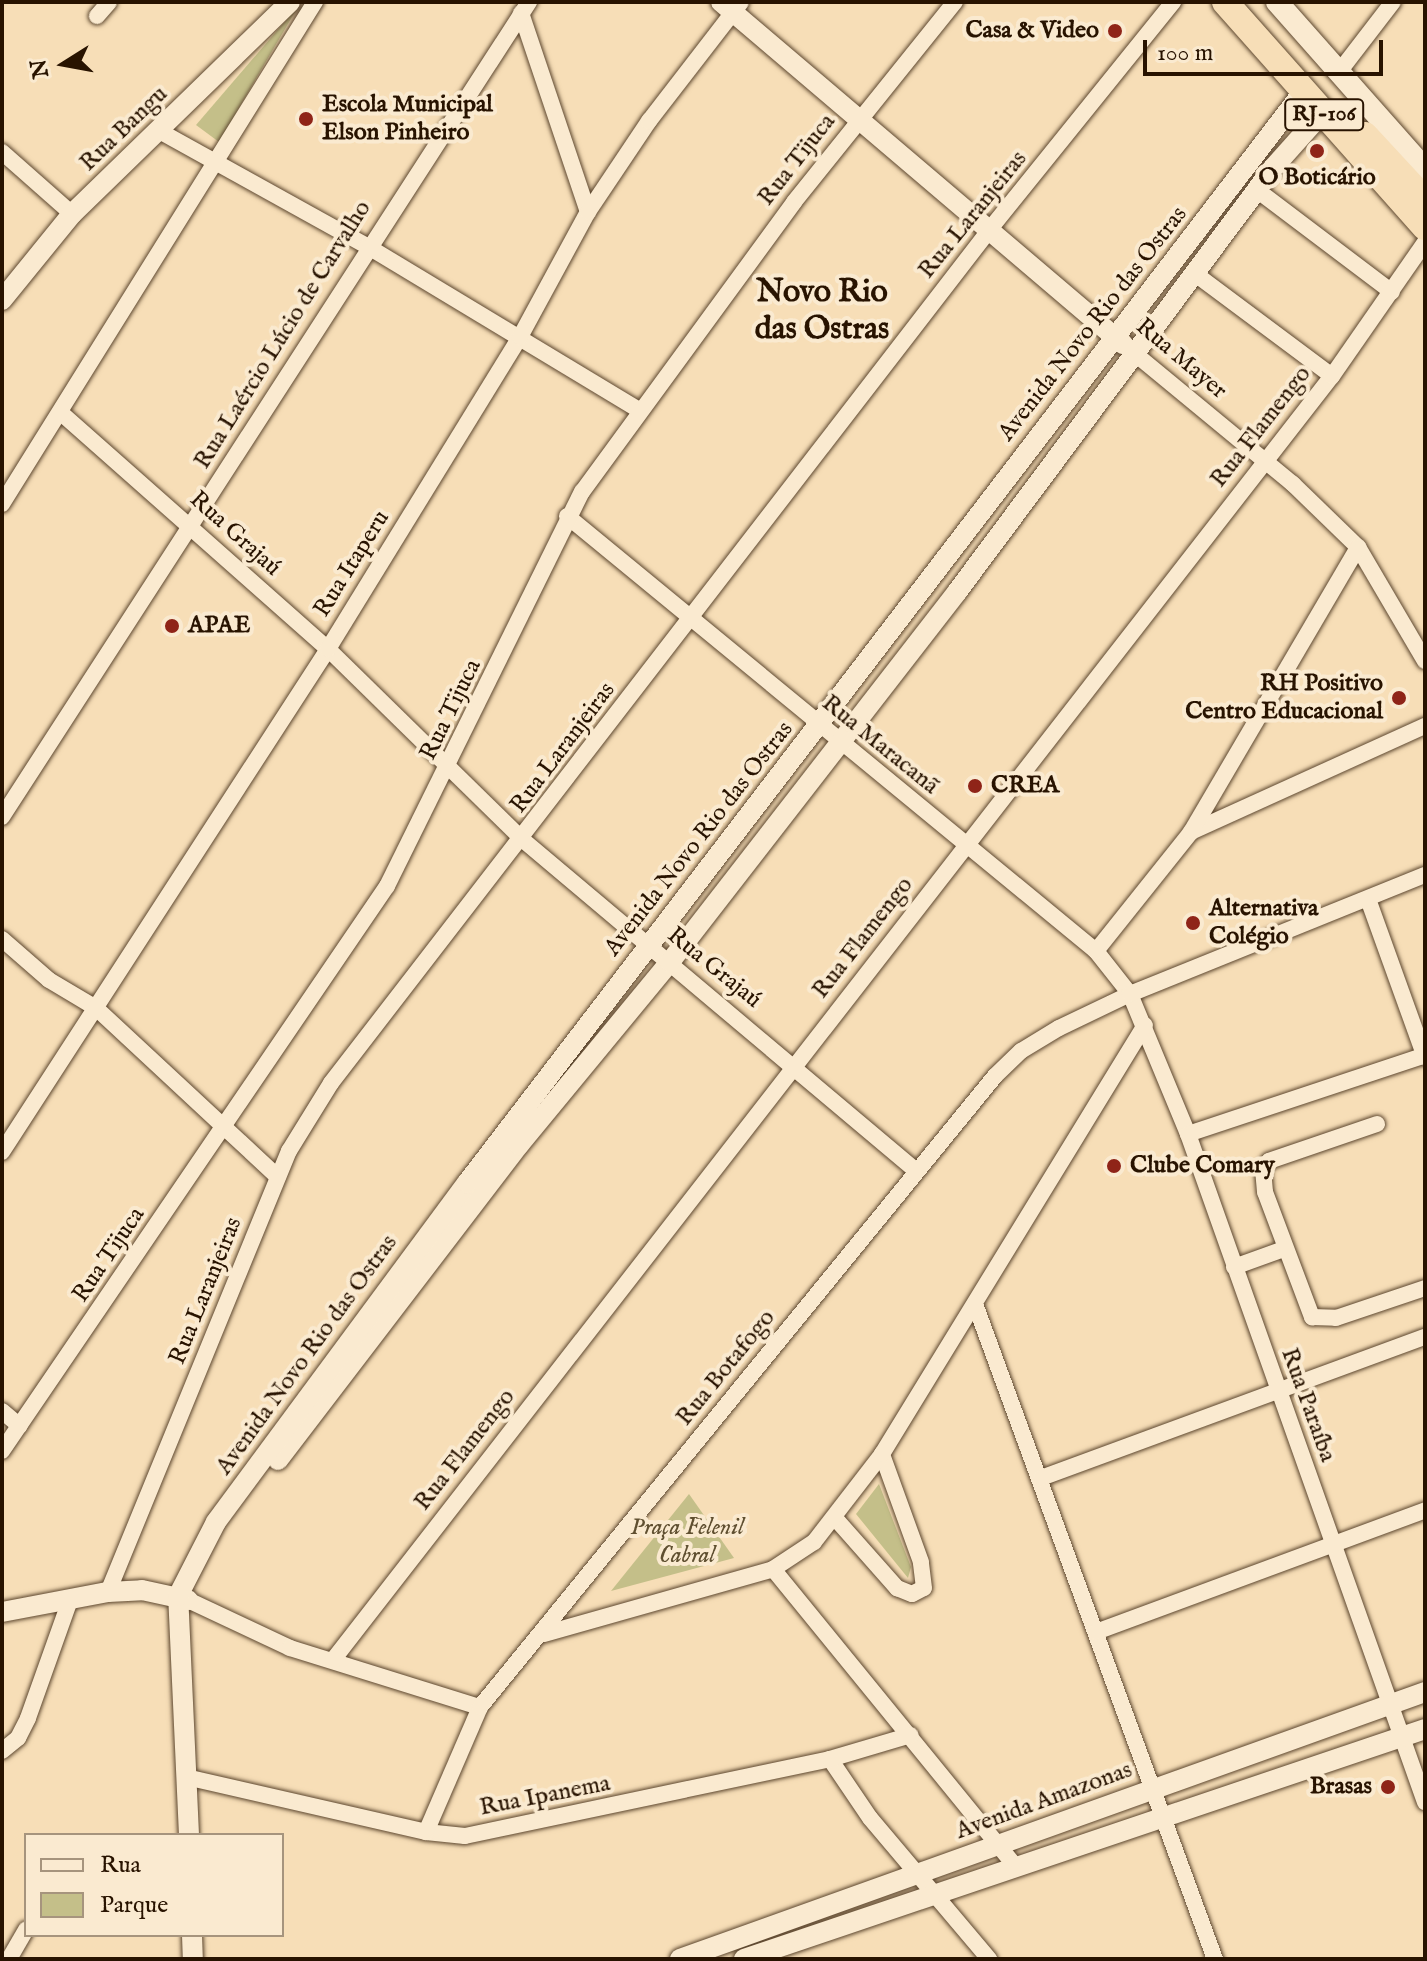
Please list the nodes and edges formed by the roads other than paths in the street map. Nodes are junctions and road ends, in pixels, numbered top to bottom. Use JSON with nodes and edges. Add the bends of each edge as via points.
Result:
{"nodes":[{"id":1,"x":109,"y":2,"type":"edge"},
{"id":2,"x":290,"y":2,"type":"edge"},
{"id":3,"x":315,"y":2,"type":"edge"},
{"id":4,"x":955,"y":2,"type":"edge"},
{"id":5,"x":1173,"y":2,"type":"edge"},
{"id":6,"x":1225,"y":2,"type":"edge"},
{"id":7,"x":1249,"y":2,"type":"edge"},
{"id":8,"x":1277,"y":2,"type":"edge"},
{"id":9,"x":1393,"y":2,"type":"edge"},
{"id":10,"x":731,"y":5,"type":"edge"},
{"id":11,"x":525,"y":7,"type":"edge"},
{"id":12,"x":97,"y":16,"type":"dead end"},
{"id":13,"x":1339,"y":72,"type":"junction"},
{"id":14,"x":1303,"y":92,"type":"junction"},
{"id":15,"x":1322,"y":113,"type":"junction"},
{"id":16,"x":859,"y":121,"type":"junction"},
{"id":17,"x":161,"y":132,"type":"junction"},
{"id":18,"x":2,"y":152,"type":"edge"},
{"id":19,"x":215,"y":166,"type":"junction"},
{"id":20,"x":1425,"y":169,"type":"edge"},
{"id":21,"x":1257,"y":190,"type":"junction"},
{"id":22,"x":1425,"y":200,"type":"edge"},
{"id":23,"x":588,"y":212,"type":"junction"},
{"id":24,"x":72,"y":214,"type":"junction"},
{"id":25,"x":1425,"y":227,"type":"edge"},
{"id":26,"x":990,"y":229,"type":"junction"},
{"id":27,"x":1425,"y":242,"type":"edge"},
{"id":28,"x":367,"y":246,"type":"junction"},
{"id":29,"x":1194,"y":273,"type":"junction"},
{"id":30,"x":1392,"y":292,"type":"junction"},
{"id":31,"x":2,"y":300,"type":"edge"},
{"id":32,"x":520,"y":337,"type":"junction"},
{"id":33,"x":1114,"y":337,"type":"junction"},
{"id":34,"x":1134,"y":353,"type":"junction"},
{"id":35,"x":1332,"y":376,"type":"junction"},
{"id":36,"x":640,"y":411,"type":"junction"},
{"id":37,"x":60,"y":412,"type":"junction"},
{"id":38,"x":1264,"y":462,"type":"junction"},
{"id":39,"x":2,"y":504,"type":"edge"},
{"id":40,"x":567,"y":516,"type":"junction"},
{"id":41,"x":191,"y":527,"type":"junction"},
{"id":42,"x":1358,"y":547,"type":"junction"},
{"id":43,"x":690,"y":619,"type":"junction"},
{"id":44,"x":328,"y":649,"type":"junction"},
{"id":45,"x":1425,"y":661,"type":"edge"},
{"id":46,"x":820,"y":726,"type":"junction"},
{"id":47,"x":1425,"y":726,"type":"edge"},
{"id":48,"x":838,"y":741,"type":"junction"},
{"id":49,"x":448,"y":769,"type":"junction"},
{"id":50,"x":2,"y":817,"type":"edge"},
{"id":51,"x":1191,"y":832,"type":"junction"},
{"id":52,"x":523,"y":840,"type":"junction"},
{"id":53,"x":966,"y":846,"type":"junction"},
{"id":54,"x":1425,"y":875,"type":"edge"},
{"id":55,"x":1368,"y":899,"type":"junction"},
{"id":56,"x":2,"y":939,"type":"edge"},
{"id":57,"x":650,"y":946,"type":"junction"},
{"id":58,"x":1096,"y":951,"type":"junction"},
{"id":59,"x":670,"y":962,"type":"junction"},
{"id":60,"x":1130,"y":994,"type":"junction"},
{"id":61,"x":96,"y":1008,"type":"junction"},
{"id":62,"x":1145,"y":1025,"type":"junction"},
{"id":63,"x":1425,"y":1056,"type":"edge"},
{"id":64,"x":794,"y":1064,"type":"junction"},
{"id":65,"x":226,"y":1124,"type":"junction"},
{"id":66,"x":1377,"y":1124,"type":"dead end"},
{"id":67,"x":1188,"y":1134,"type":"junction"},
{"id":68,"x":2,"y":1152,"type":"edge"},
{"id":69,"x":915,"y":1170,"type":"junction"},
{"id":70,"x":278,"y":1177,"type":"junction"},
{"id":71,"x":1284,"y":1249,"type":"junction"},
{"id":72,"x":1234,"y":1267,"type":"junction"},
{"id":73,"x":1425,"y":1288,"type":"edge"},
{"id":74,"x":975,"y":1304,"type":"junction"},
{"id":75,"x":1425,"y":1337,"type":"edge"},
{"id":76,"x":1277,"y":1392,"type":"junction"},
{"id":77,"x":2,"y":1411,"type":"edge"},
{"id":78,"x":20,"y":1426,"type":"junction"},
{"id":79,"x":2,"y":1451,"type":"edge"},
{"id":80,"x":882,"y":1454,"type":"junction"},
{"id":81,"x":1041,"y":1478,"type":"junction"},
{"id":82,"x":1425,"y":1510,"type":"edge"},
{"id":83,"x":835,"y":1518,"type":"junction"},
{"id":84,"x":1333,"y":1543,"type":"junction"},
{"id":85,"x":773,"y":1569,"type":"junction"},
{"id":86,"x":108,"y":1592,"type":"junction"},
{"id":87,"x":185,"y":1599,"type":"junction"},
{"id":88,"x":69,"y":1603,"type":"junction"},
{"id":89,"x":2,"y":1612,"type":"edge"},
{"id":90,"x":1096,"y":1632,"type":"junction"},
{"id":91,"x":542,"y":1635,"type":"junction"},
{"id":92,"x":333,"y":1660,"type":"junction"},
{"id":93,"x":1425,"y":1692,"type":"edge"},
{"id":94,"x":1391,"y":1705,"type":"junction"},
{"id":95,"x":480,"y":1707,"type":"junction"},
{"id":96,"x":1425,"y":1729,"type":"edge"},
{"id":97,"x":911,"y":1735,"type":"junction"},
{"id":98,"x":1403,"y":1737,"type":"junction"},
{"id":99,"x":2,"y":1751,"type":"edge"},
{"id":100,"x":830,"y":1759,"type":"junction"},
{"id":101,"x":186,"y":1777,"type":"junction"},
{"id":102,"x":1152,"y":1790,"type":"junction"},
{"id":103,"x":1425,"y":1802,"type":"edge"},
{"id":104,"x":1163,"y":1818,"type":"junction"},
{"id":105,"x":426,"y":1832,"type":"junction"},
{"id":106,"x":189,"y":1833,"type":"edge"},
{"id":107,"x":1000,"y":1846,"type":"junction"},
{"id":108,"x":1016,"y":1867,"type":"junction"},
{"id":109,"x":915,"y":1874,"type":"junction"},
{"id":110,"x":934,"y":1897,"type":"junction"},
{"id":111,"x":24,"y":1933,"type":"edge"},
{"id":112,"x":753,"y":1933,"type":"junction"},
{"id":113,"x":192,"y":1937,"type":"edge"},
{"id":114,"x":770,"y":1955,"type":"edge"},
{"id":115,"x":9,"y":1959,"type":"edge"},
{"id":116,"x":193,"y":1959,"type":"edge"},
{"id":117,"x":680,"y":1959,"type":"edge"},
{"id":118,"x":744,"y":1959,"type":"edge"},
{"id":119,"x":989,"y":1959,"type":"edge"},
{"id":120,"x":1215,"y":1959,"type":"edge"}],
"edges":[{"from":1,"to":12,"type":"street"},
{"from":2,"to":17,"type":"street","name":"Rua Bangu"},
{"from":3,"to":19,"type":"street"},
{"from":4,"to":16,"type":"street","name":"Rua Tijuca"},
{"from":5,"to":26,"type":"street","name":"Rua Laranjeiras"},
{"from":6,"to":14,"type":"highway","number":"RJ-106"},
{"from":7,"to":22,"type":"highway","number":"RJ-106"},
{"from":8,"to":13,"type":"main road"},
{"from":9,"to":13,"type":"street"},
{"from":10,"to":16,"type":"street","name":"Rua Mayer"},
{"from":10,"to":23,"type":"street","name":"Rua Itaperu"},
{"from":11,"to":23,"type":"street"},
{"from":11,"to":28,"type":"street","name":"Rua Laércio Lúcio de Carvalho"},
{"from":13,"to":20,"type":"main road"},
{"from":14,"to":15,"type":"highway","number":"RJ-106"},
{"from":14,"to":33,"type":"street","name":"Avenida Novo Rio das Ostras"},
{"from":15,"to":21,"type":"street","name":"Avenida Novo Rio das Ostras"},
{"from":15,"to":25,"type":"highway","number":"RJ-106"},
{"from":16,"to":26,"type":"street","name":"Rua Mayer"},
{"from":16,"to":36,"type":"street","name":"Rua Tijuca"},
{"from":17,"to":19,"type":"street"},
{"from":17,"to":24,"type":"street","name":"Rua Bangu"},
{"from":18,"to":24,"type":"street"},
{"from":19,"to":28,"type":"street"},
{"from":19,"to":37,"type":"street"},
{"from":21,"to":29,"type":"street","name":"Avenida Novo Rio das Ostras"},
{"from":21,"to":30,"type":"street"},
{"from":23,"to":32,"type":"street","name":"Rua Itaperu"},
{"from":24,"to":31,"type":"street","name":"Rua Bangu"},
{"from":26,"to":33,"type":"street","name":"Rua Mayer"},
{"from":26,"to":43,"type":"street","name":"Rua Laranjeiras"},
{"from":27,"to":30,"type":"street","name":"Rua Flamengo"},
{"from":28,"to":32,"type":"street"},
{"from":28,"to":41,"type":"street","name":"Rua Laércio Lúcio de Carvalho"},
{"from":29,"to":34,"type":"street","name":"Avenida Novo Rio das Ostras"},
{"from":29,"to":35,"type":"street"},
{"from":30,"to":35,"type":"street","name":"Rua Flamengo"},
{"from":32,"to":36,"type":"street"},
{"from":32,"to":44,"type":"street","name":"Rua Itaperu"},
{"from":33,"to":34,"type":"street","name":"Rua Mayer"},
{"from":33,"to":46,"type":"street","name":"Avenida Novo Rio das Ostras"},
{"from":34,"to":38,"type":"street","name":"Rua Mayer"},
{"from":34,"to":48,"type":"street","name":"Avenida Novo Rio das Ostras"},
{"from":35,"to":38,"type":"street","name":"Rua Flamengo"},
{"from":36,"to":40,"type":"street","name":"Rua Tijuca"},
{"from":37,"to":39,"type":"street"},
{"from":37,"to":41,"type":"street","name":"Rua Grajaú"},
{"from":38,"to":42,"type":"street","name":"Rua Mayer"},
{"from":38,"to":53,"type":"street","name":"Rua Flamengo"},
{"from":40,"to":43,"type":"street","name":"Rua Maracanã"},
{"from":40,"to":49,"type":"street","name":"Rua Tijuca","via":[[524,618]]},
{"from":41,"to":44,"type":"street","name":"Rua Grajaú"},
{"from":41,"to":50,"type":"street","name":"Rua Laércio Lúcio de Carvalho"},
{"from":42,"to":45,"type":"street","name":"Rua Mayer"},
{"from":42,"to":51,"type":"street"},
{"from":43,"to":46,"type":"street","name":"Rua Maracanã"},
{"from":43,"to":52,"type":"street","name":"Rua Laranjeiras"},
{"from":44,"to":49,"type":"street","name":"Rua Grajaú"},
{"from":44,"to":61,"type":"street","name":"Rua Itaperu"},
{"from":46,"to":48,"type":"street","name":"Rua Maracanã"},
{"from":46,"to":57,"type":"street","name":"Avenida Novo Rio das Ostras"},
{"from":47,"to":51,"type":"street"},
{"from":48,"to":53,"type":"street","name":"Rua Maracanã"},
{"from":48,"to":59,"type":"street","name":"Avenida Novo Rio das Ostras"},
{"from":49,"to":52,"type":"street","name":"Rua Grajaú"},
{"from":49,"to":65,"type":"street","name":"Rua Tijuca","via":[[387,886]]},
{"from":51,"to":58,"type":"street"},
{"from":52,"to":57,"type":"street","name":"Rua Grajaú"},
{"from":52,"to":70,"type":"street","name":"Rua Laranjeiras","via":[[331,1083]]},
{"from":53,"to":58,"type":"street","name":"Rua Maracanã"},
{"from":53,"to":64,"type":"street","name":"Rua Flamengo"},
{"from":54,"to":55,"type":"street","name":"Rua Botafogo"},
{"from":55,"to":60,"type":"street","name":"Rua Botafogo"},
{"from":55,"to":63,"type":"street"},
{"from":56,"to":61,"type":"street","via":[[49,980]]},
{"from":57,"to":59,"type":"street","name":"Rua Grajaú"},
{"from":57,"to":87,"type":"street","name":"Avenida Novo Rio das Ostras","via":[[216,1522]]},
{"from":58,"to":60,"type":"street","name":"Rua Maracanã"},
{"from":59,"to":64,"type":"street","name":"Rua Grajaú"},
{"from":59,"to":87,"type":"street","name":"Avenida Novo Rio das Ostras","via":[[519,1145],[220,1536]]},
{"from":60,"to":62,"type":"street","name":"Rua Maracanã"},
{"from":60,"to":69,"type":"street","name":"Rua Botafogo","via":[[1021,1051]]},
{"from":61,"to":65,"type":"street"},
{"from":61,"to":68,"type":"street","name":"Rua Itaperu"},
{"from":62,"to":67,"type":"street","name":"Rua Paraíba"},
{"from":62,"to":74,"type":"street"},
{"from":63,"to":67,"type":"street"},
{"from":64,"to":69,"type":"street","name":"Rua Grajaú"},
{"from":64,"to":92,"type":"street","name":"Rua Flamengo"},
{"from":65,"to":70,"type":"street"},
{"from":65,"to":78,"type":"street","name":"Rua Tijuca"},
{"from":66,"to":71,"type":"street","via":[[1269,1161],[1263,1169]]},
{"from":67,"to":72,"type":"street","name":"Rua Paraíba"},
{"from":69,"to":91,"type":"street","name":"Rua Botafogo"},
{"from":70,"to":86,"type":"street","name":"Rua Laranjeiras"},
{"from":71,"to":72,"type":"street"},
{"from":71,"to":73,"type":"street","via":[[1303,1303],[1321,1320]]},
{"from":72,"to":76,"type":"street","name":"Rua Paraíba"},
{"from":74,"to":80,"type":"street"},
{"from":74,"to":81,"type":"street"},
{"from":75,"to":76,"type":"street"},
{"from":76,"to":81,"type":"street"},
{"from":76,"to":84,"type":"street","name":"Rua Paraíba"},
{"from":77,"to":78,"type":"street"},
{"from":78,"to":79,"type":"street","name":"Rua Tijuca"},
{"from":80,"to":83,"type":"street"},
{"from":80,"to":83,"type":"street","via":[[921,1562],[924,1588],[912,1594],[897,1588]]},
{"from":81,"to":90,"type":"street"},
{"from":82,"to":84,"type":"street"},
{"from":83,"to":85,"type":"street","via":[[814,1542]]},
{"from":84,"to":90,"type":"street"},
{"from":84,"to":94,"type":"street","name":"Rua Paraíba"},
{"from":85,"to":91,"type":"street"},
{"from":85,"to":97,"type":"street"},
{"from":86,"to":87,"type":"street"},
{"from":86,"to":88,"type":"street"},
{"from":87,"to":92,"type":"street","via":[[243,1630]]},
{"from":87,"to":101,"type":"street","name":"Avenida Novo Rio das Ostras","via":[[181,1637]]},
{"from":88,"to":89,"type":"street"},
{"from":88,"to":99,"type":"street","via":[[28,1718],[18,1738]]},
{"from":90,"to":102,"type":"street"},
{"from":91,"to":95,"type":"street","name":"Rua Botafogo"},
{"from":92,"to":95,"type":"street"},
{"from":93,"to":94,"type":"street","name":"Avenida Amazonas"},
{"from":94,"to":98,"type":"street","name":"Rua Paraíba"},
{"from":94,"to":102,"type":"street","name":"Avenida Amazonas"},
{"from":95,"to":105,"type":"street","name":"Rua Botafogo"},
{"from":96,"to":98,"type":"street"},
{"from":97,"to":100,"type":"street","name":"Rua Ipanema"},
{"from":97,"to":107,"type":"street"},
{"from":98,"to":103,"type":"street","name":"Rua Paraíba"},
{"from":98,"to":104,"type":"street"},
{"from":100,"to":105,"type":"street","name":"Rua Ipanema","via":[[544,1823],[465,1836]]},
{"from":100,"to":109,"type":"street"},
{"from":101,"to":105,"type":"street","name":"Rua Ipanema"},
{"from":101,"to":106,"type":"street","name":"Avenida Novo Rio das Ostras"},
{"from":102,"to":104,"type":"street"},
{"from":102,"to":107,"type":"street","name":"Avenida Amazonas"},
{"from":104,"to":108,"type":"street"},
{"from":104,"to":120,"type":"street"},
{"from":107,"to":108,"type":"street"},
{"from":107,"to":109,"type":"street","name":"Avenida Amazonas"},
{"from":108,"to":110,"type":"street"},
{"from":109,"to":110,"type":"street"},
{"from":109,"to":112,"type":"street","name":"Avenida Amazonas"},
{"from":110,"to":114,"type":"street"},
{"from":110,"to":119,"type":"street"},
{"from":111,"to":115,"type":"street"},
{"from":112,"to":114,"type":"street"},
{"from":112,"to":117,"type":"street","name":"Avenida Amazonas"},
{"from":113,"to":116,"type":"street"},
{"from":114,"to":118,"type":"street"}]}
